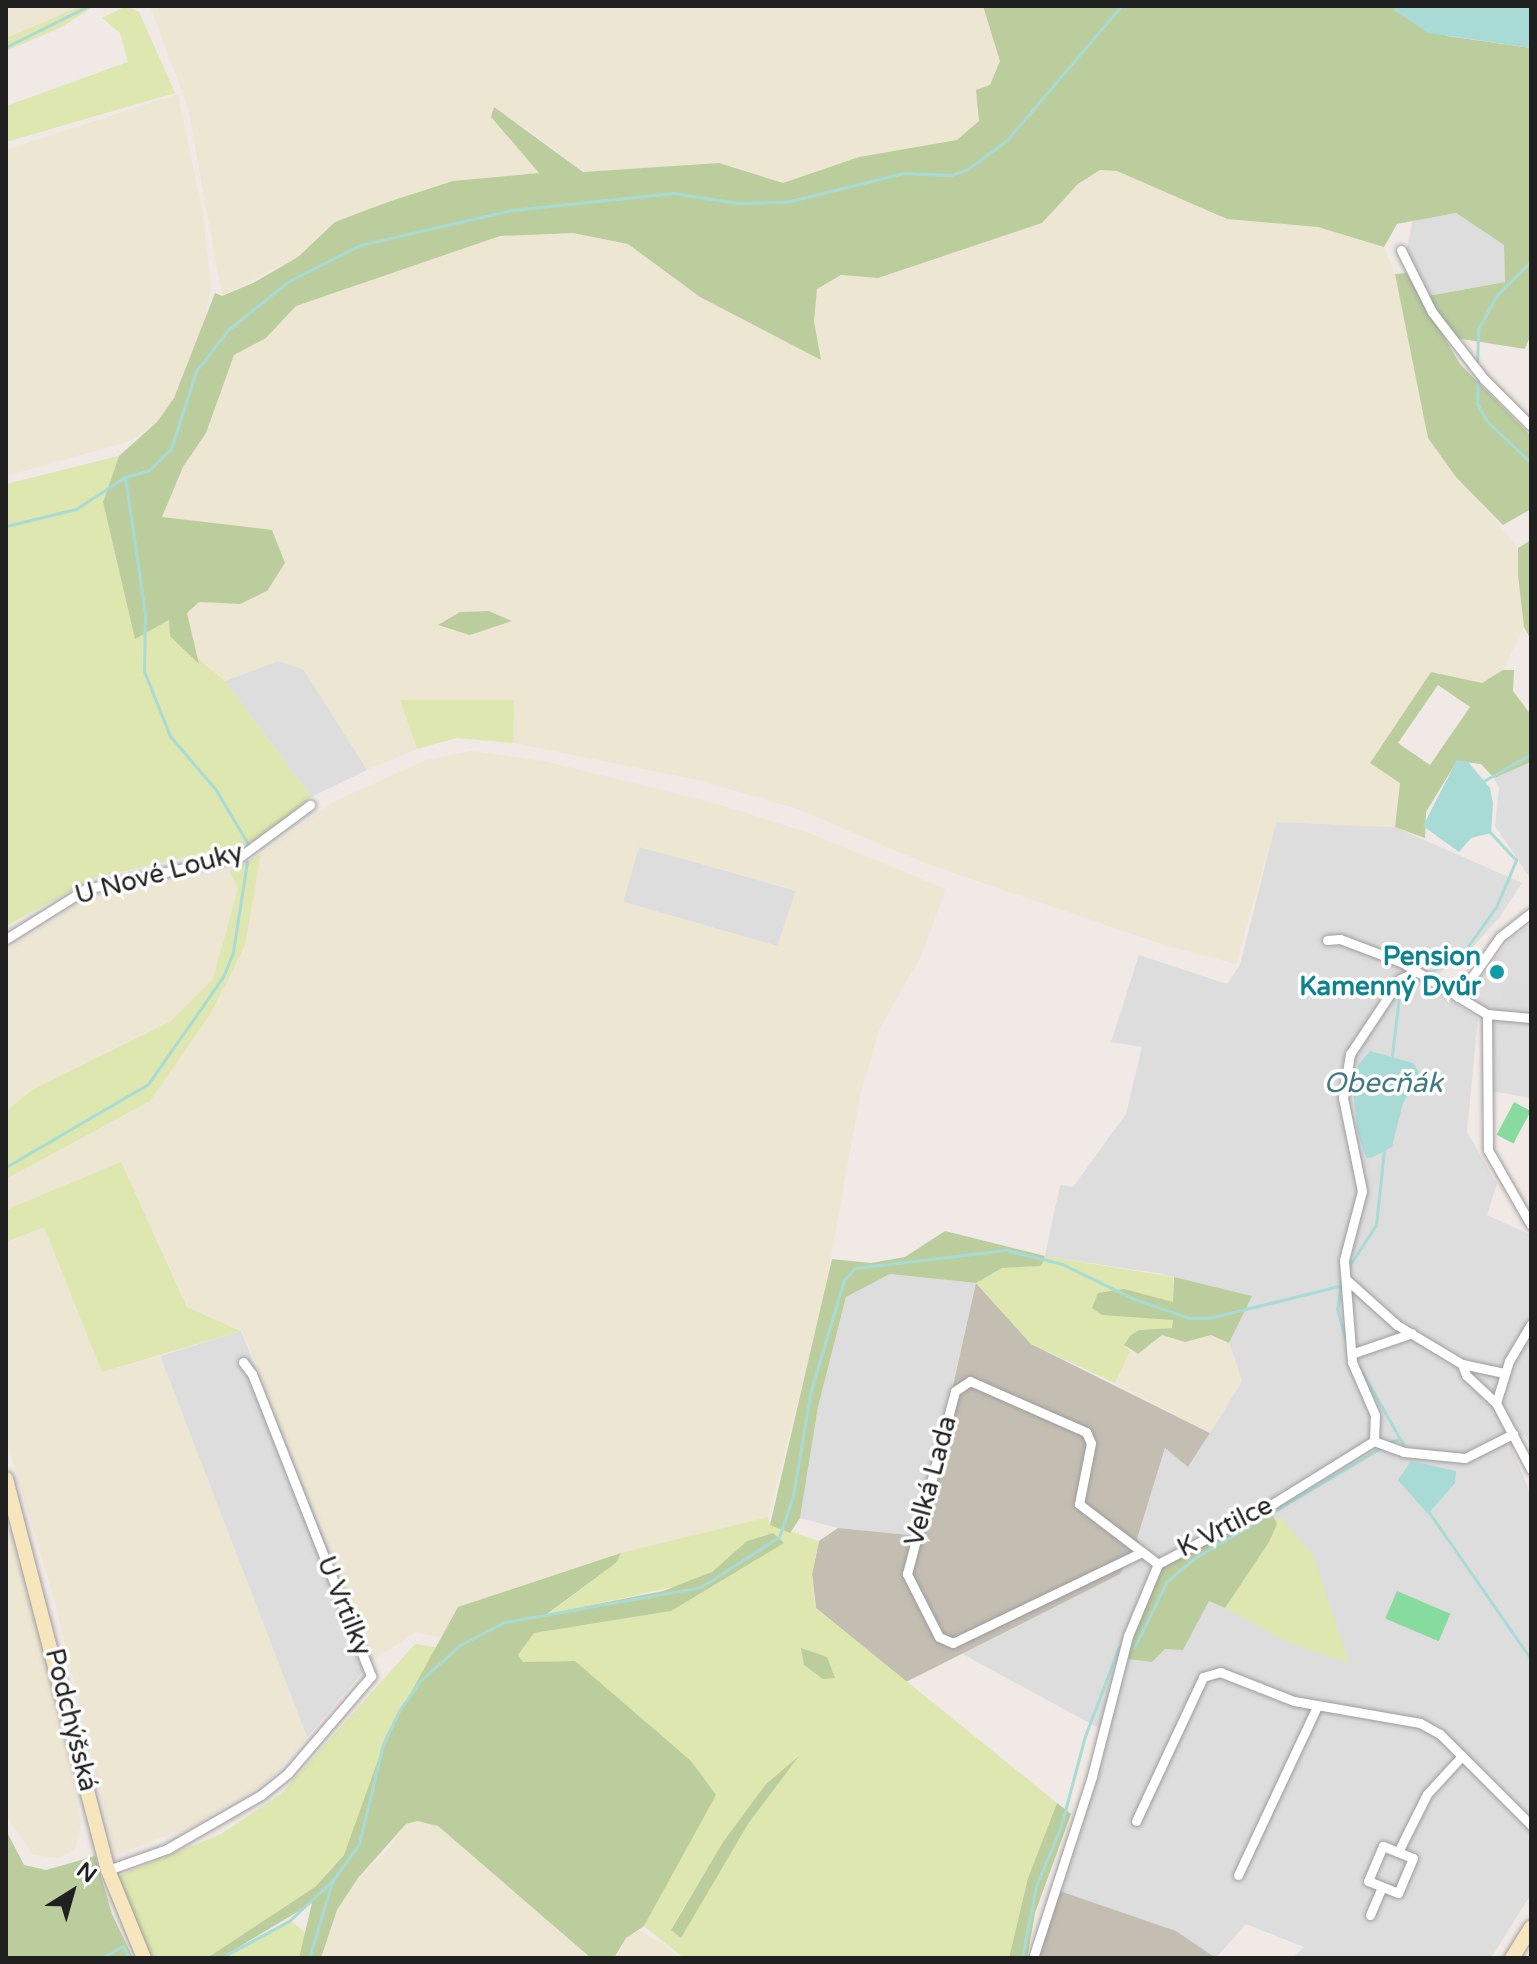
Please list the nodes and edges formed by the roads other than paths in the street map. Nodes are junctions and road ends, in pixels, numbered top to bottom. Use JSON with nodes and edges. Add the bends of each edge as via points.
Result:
{"nodes":[{"id":1,"x":1401,"y":250,"type":"dead end"},
{"id":2,"x":1531,"y":426,"type":"edge"},
{"id":3,"x":310,"y":805,"type":"dead end"},
{"id":4,"x":1531,"y":913,"type":"edge"},
{"id":5,"x":6,"y":939,"type":"edge"},
{"id":6,"x":1327,"y":940,"type":"dead end"},
{"id":7,"x":1421,"y":975,"type":"junction"},
{"id":8,"x":1458,"y":997,"type":"junction"},
{"id":9,"x":1487,"y":1014,"type":"junction"},
{"id":10,"x":1531,"y":1018,"type":"edge"},
{"id":11,"x":1531,"y":1225,"type":"edge"},
{"id":12,"x":1346,"y":1273,"type":"junction"},
{"id":13,"x":1531,"y":1324,"type":"edge"},
{"id":14,"x":1412,"y":1333,"type":"junction"},
{"id":15,"x":1354,"y":1353,"type":"junction"},
{"id":16,"x":243,"y":1362,"type":"dead end"},
{"id":17,"x":1462,"y":1364,"type":"junction"},
{"id":18,"x":1504,"y":1373,"type":"junction"},
{"id":19,"x":1496,"y":1403,"type":"junction"},
{"id":20,"x":1513,"y":1434,"type":"junction"},
{"id":21,"x":1380,"y":1445,"type":"junction"},
{"id":22,"x":1531,"y":1469,"type":"edge"},
{"id":23,"x":6,"y":1479,"type":"edge"},
{"id":24,"x":1142,"y":1552,"type":"junction"},
{"id":25,"x":1158,"y":1564,"type":"junction"},
{"id":26,"x":1317,"y":1706,"type":"junction"},
{"id":27,"x":1462,"y":1756,"type":"junction"},
{"id":28,"x":1136,"y":1821,"type":"dead end"},
{"id":29,"x":1531,"y":1825,"type":"edge"},
{"id":30,"x":1398,"y":1852,"type":"junction"},
{"id":31,"x":108,"y":1870,"type":"junction"},
{"id":32,"x":1238,"y":1875,"type":"dead end"},
{"id":33,"x":1382,"y":1887,"type":"junction"},
{"id":34,"x":1370,"y":1915,"type":"dead end"},
{"id":35,"x":1531,"y":1927,"type":"edge"},
{"id":36,"x":144,"y":1958,"type":"edge"},
{"id":37,"x":1033,"y":1958,"type":"edge"},
{"id":38,"x":1512,"y":1958,"type":"edge"}],
"edges":[{"from":1,"to":2,"type":"street","via":[[1432,312],[1484,379]]},
{"from":3,"to":5,"type":"street","name":"U Nové Louky","via":[[241,856],[86,889]]},
{"from":4,"to":8,"type":"street","via":[[1500,937]]},
{"from":6,"to":7,"type":"street","via":[[1340,939],[1381,953]]},
{"from":7,"to":8,"type":"street"},
{"from":7,"to":12,"type":"street","via":[[1400,979],[1350,1054],[1343,1116],[1362,1191]]},
{"from":8,"to":9,"type":"street"},
{"from":9,"to":10,"type":"street"},
{"from":9,"to":11,"type":"street","via":[[1488,1150]]},
{"from":12,"to":14,"type":"street","via":[[1375,1310]]},
{"from":12,"to":15,"type":"street"},
{"from":13,"to":18,"type":"street"},
{"from":14,"to":15,"type":"street"},
{"from":14,"to":17,"type":"street"},
{"from":15,"to":21,"type":"street","via":[[1353,1368],[1376,1421]]},
{"from":16,"to":31,"type":"street","name":"U Vrtilky","via":[[371,1676],[288,1773],[261,1795],[167,1849]]},
{"from":17,"to":18,"type":"street"},
{"from":17,"to":19,"type":"street","via":[[1466,1375]]},
{"from":18,"to":19,"type":"street"},
{"from":19,"to":20,"type":"street"},
{"from":20,"to":21,"type":"street","via":[[1465,1458]]},
{"from":20,"to":22,"type":"street"},
{"from":21,"to":25,"type":"street","name":"K Vrtilce"},
{"from":23,"to":31,"type":"street","name":"Podchýšská"},
{"from":24,"to":24,"type":"street","name":"Velká Lada","via":[[953,1643],[939,1637],[907,1574],[955,1391],[970,1381],[1086,1432],[1091,1443],[1079,1504]]},
{"from":24,"to":25,"type":"street","name":"Velká Lada"},
{"from":25,"to":37,"type":"street","name":"K Vrtilce","via":[[1128,1636],[1092,1776]]},
{"from":26,"to":27,"type":"street","via":[[1420,1723]]},
{"from":26,"to":28,"type":"street","via":[[1210,1673],[1195,1693]]},
{"from":26,"to":32,"type":"street"},
{"from":27,"to":29,"type":"street"},
{"from":27,"to":30,"type":"street","via":[[1427,1794]]},
{"from":30,"to":33,"type":"street","via":[[1383,1846],[1368,1881]]},
{"from":30,"to":33,"type":"street","via":[[1413,1858],[1398,1893]]},
{"from":31,"to":36,"type":"street","name":"Podchýšská"},
{"from":33,"to":34,"type":"street"},
{"from":35,"to":38,"type":"street"}]}
